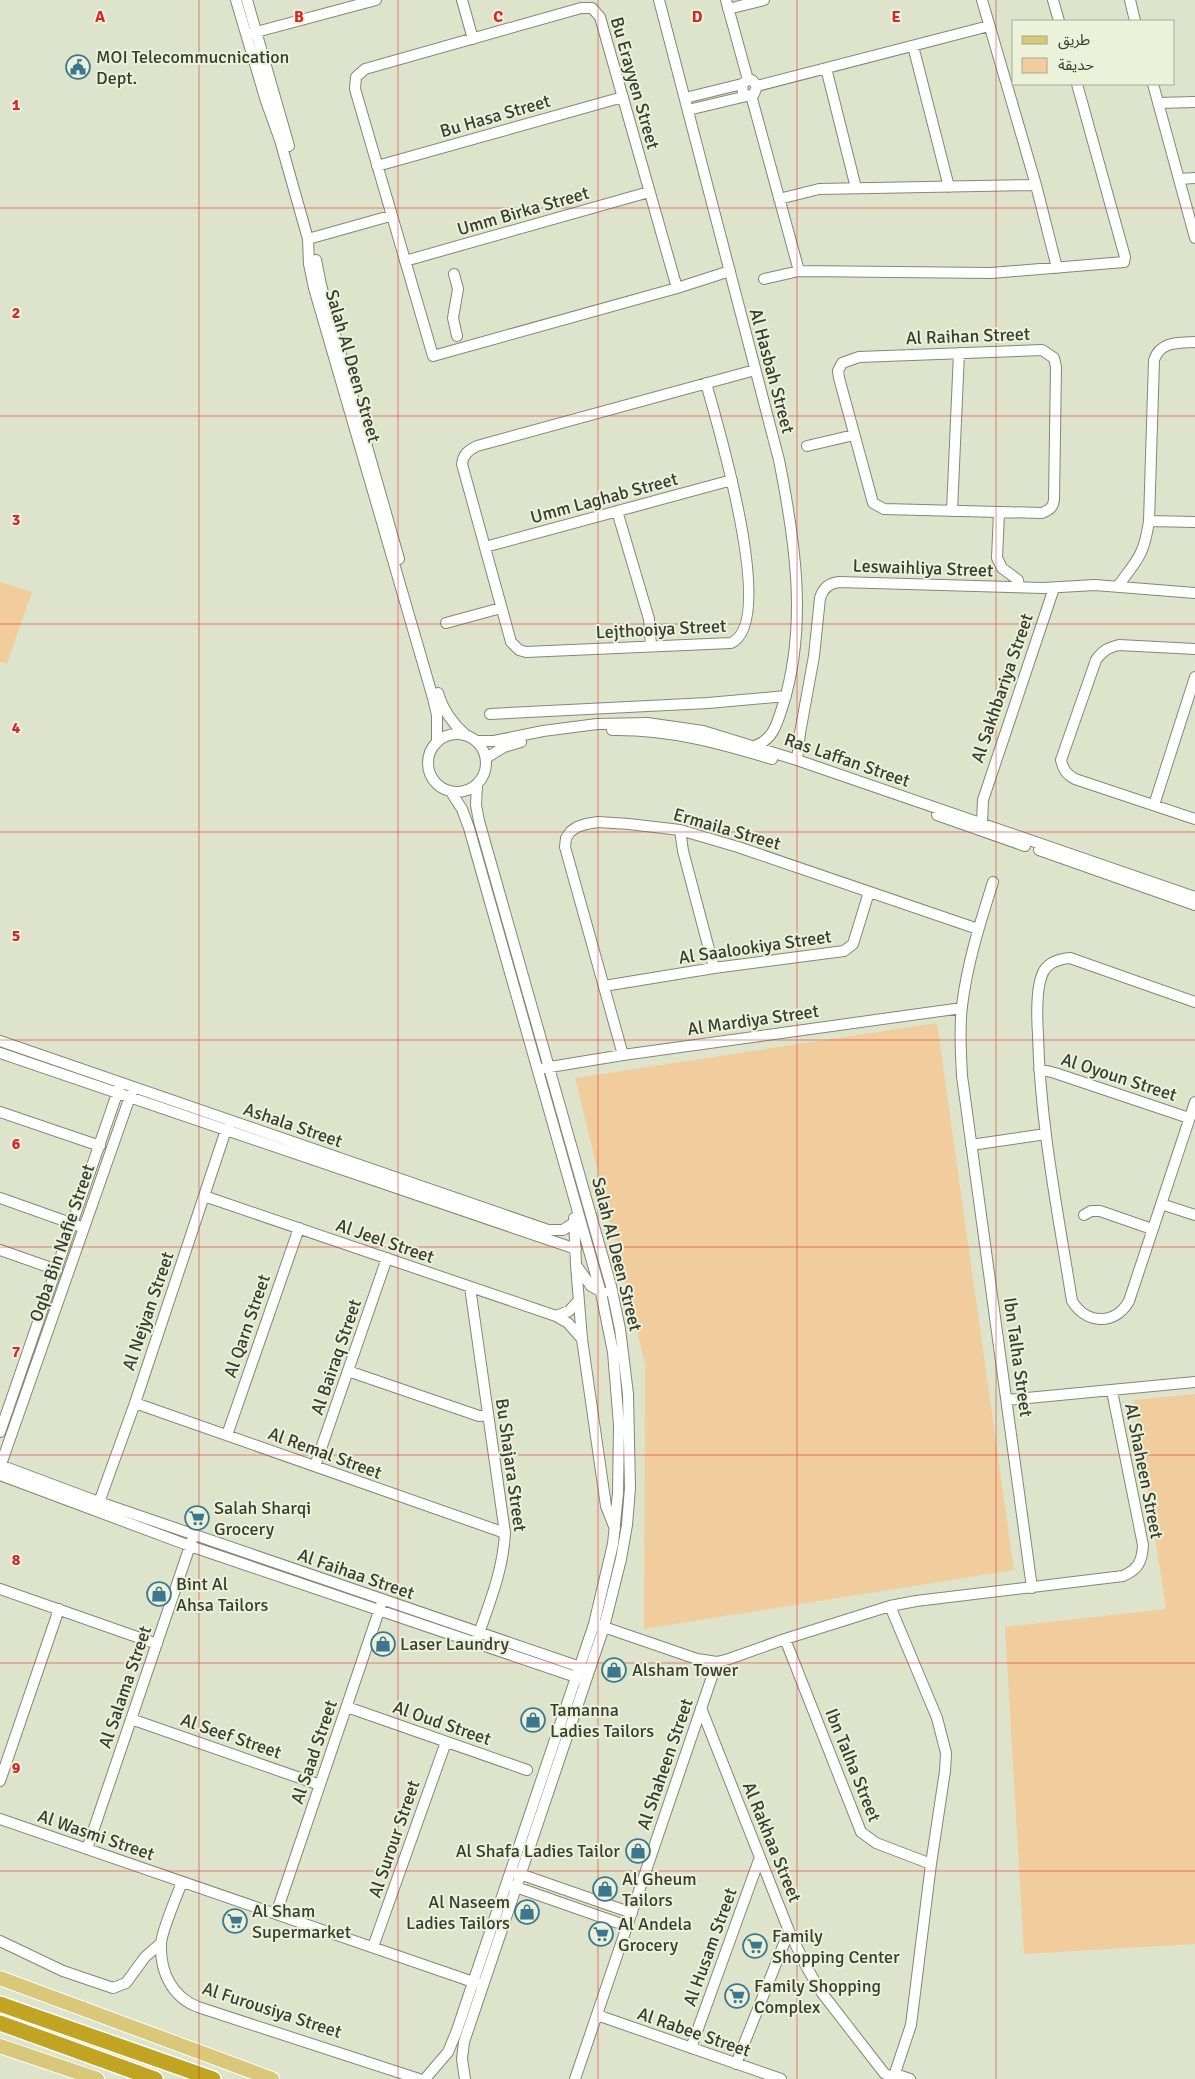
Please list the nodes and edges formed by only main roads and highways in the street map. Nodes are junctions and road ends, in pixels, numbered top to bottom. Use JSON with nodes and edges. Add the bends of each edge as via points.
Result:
{"nodes":[{"id":1,"x":0,"y":1978,"type":"edge"},
{"id":2,"x":0,"y":2004,"type":"edge"},
{"id":3,"x":0,"y":2022,"type":"edge"},
{"id":4,"x":0,"y":2046,"type":"edge"},
{"id":5,"x":97,"y":2079,"type":"edge"},
{"id":6,"x":155,"y":2079,"type":"edge"},
{"id":7,"x":213,"y":2079,"type":"edge"},
{"id":8,"x":272,"y":2079,"type":"edge"}],
"edges":[{"from":1,"to":8,"type":"main road"},
{"from":2,"to":7,"type":"highway"},
{"from":3,"to":6,"type":"highway"},
{"from":4,"to":5,"type":"main road"}]}
